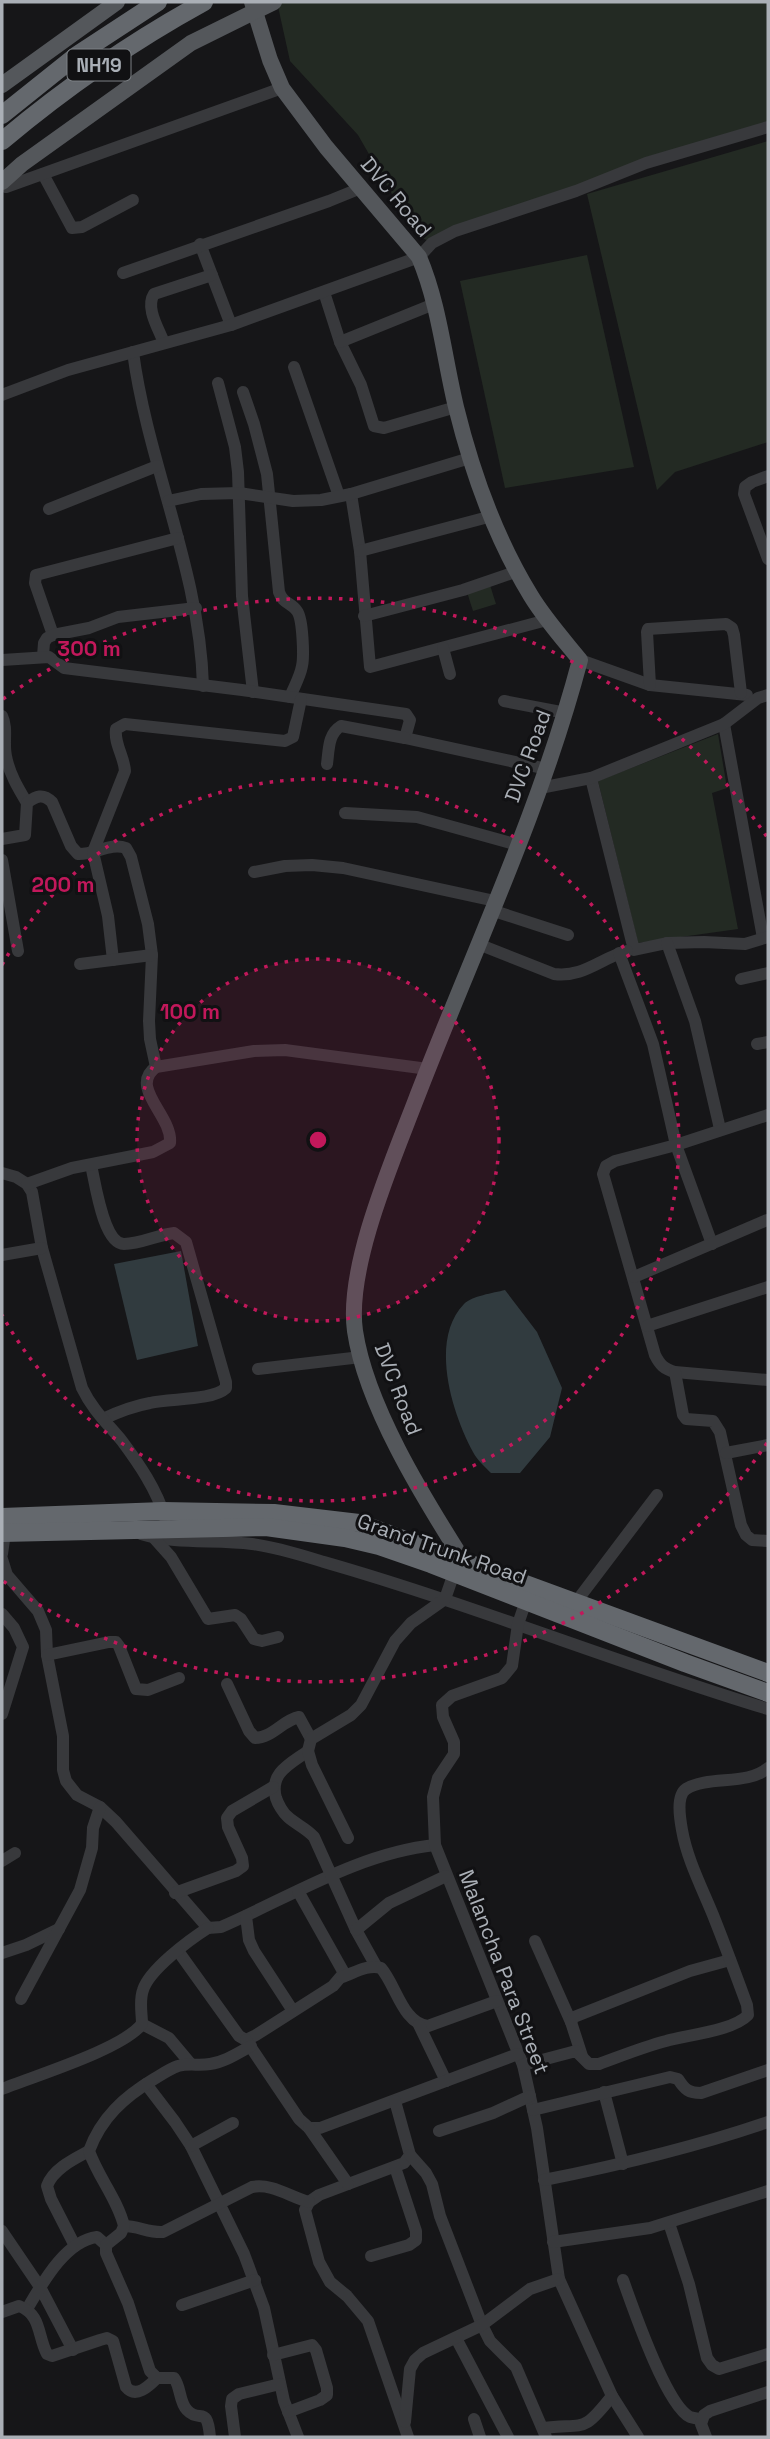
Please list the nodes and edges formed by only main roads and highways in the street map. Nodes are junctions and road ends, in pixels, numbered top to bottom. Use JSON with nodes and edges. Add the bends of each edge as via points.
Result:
{"nodes":[{"id":1,"x":117,"y":2,"type":"edge"},
{"id":2,"x":158,"y":2,"type":"edge"},
{"id":3,"x":204,"y":2,"type":"edge"},
{"id":4,"x":274,"y":2,"type":"edge"},
{"id":5,"x":254,"y":6,"type":"edge"},
{"id":6,"x":2,"y":85,"type":"edge"},
{"id":7,"x":2,"y":115,"type":"edge"},
{"id":8,"x":2,"y":141,"type":"edge"},
{"id":9,"x":4,"y":184,"type":"edge"},
{"id":10,"x":2,"y":1517,"type":"edge"},
{"id":11,"x":161,"y":1526,"type":"junction"},
{"id":12,"x":3,"y":1538,"type":"edge"},
{"id":13,"x":459,"y":1567,"type":"junction"},
{"id":14,"x":529,"y":1594,"type":"junction"},
{"id":15,"x":768,"y":1673,"type":"edge"},
{"id":16,"x":768,"y":1693,"type":"edge"}],
"edges":[{"from":1,"to":6,"type":"main road"},
{"from":2,"to":7,"type":"highway","number":"NH19","via":[[77,55]]},
{"from":3,"to":8,"type":"highway","number":"NH19","via":[[111,57]]},
{"from":4,"to":5,"type":"main road"},
{"from":5,"to":9,"type":"main road","via":[[191,43],[22,164]]},
{"from":5,"to":13,"type":"main road","name":"DVC Road","via":[[282,88],[419,257],[470,458],[492,516],[547,620],[580,660],[540,788],[383,1186],[355,1297],[361,1357],[379,1405]]},
{"from":10,"to":11,"type":"highway","name":"Grand Trunk Road"},
{"from":11,"to":12,"type":"highway","name":"Grand Trunk Road"},
{"from":11,"to":13,"type":"highway","name":"Grand Trunk Road","via":[[274,1513],[330,1518],[381,1529]]},
{"from":13,"to":14,"type":"highway","name":"Grand Trunk Road"},
{"from":14,"to":15,"type":"highway","name":"Grand Trunk Road","via":[[576,1602]]},
{"from":14,"to":16,"type":"highway","name":"Grand Trunk Road"}]}
